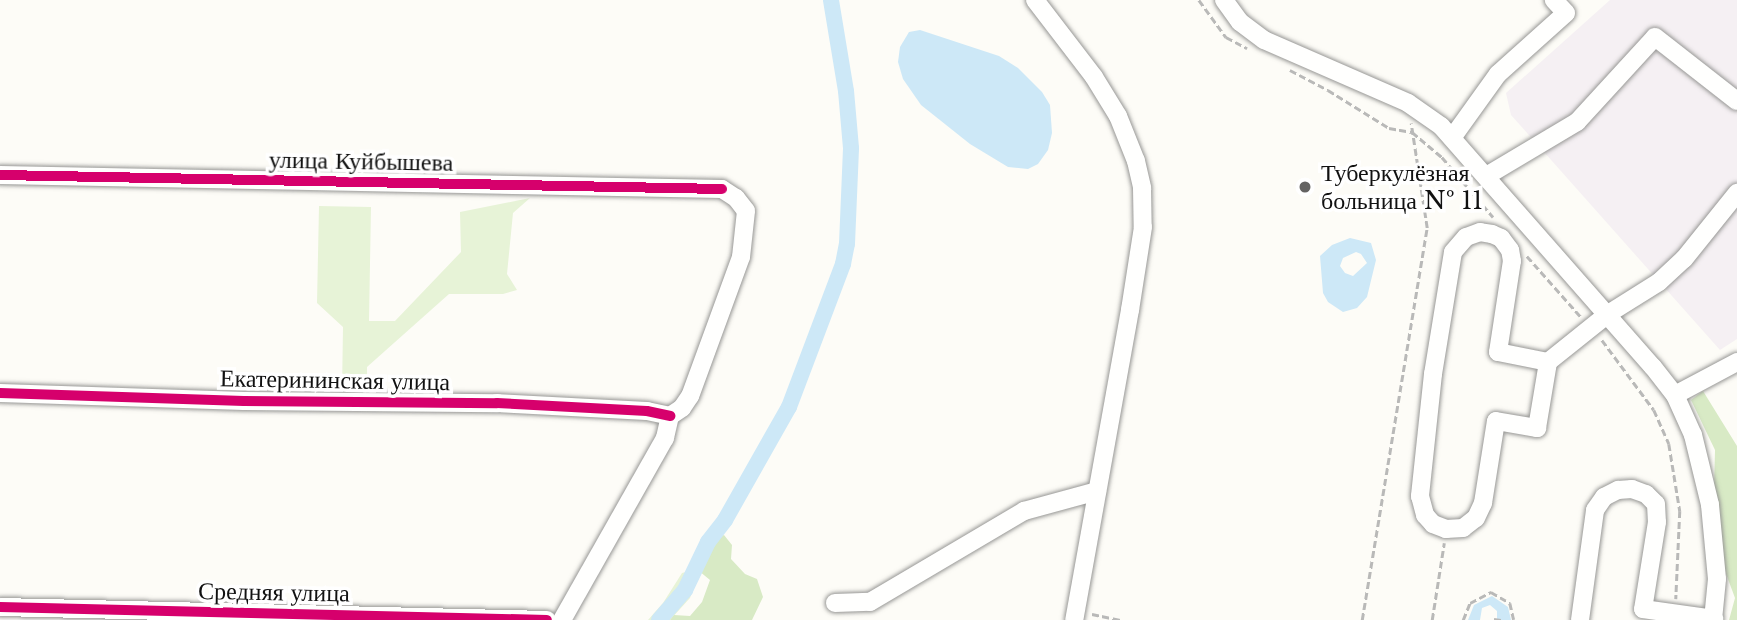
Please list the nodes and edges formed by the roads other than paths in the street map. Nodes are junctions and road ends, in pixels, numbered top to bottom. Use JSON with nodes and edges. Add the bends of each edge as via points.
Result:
{"nodes":[{"id":1,"x":1035,"y":0,"type":"edge"},
{"id":2,"x":1224,"y":0,"type":"edge"},
{"id":3,"x":1554,"y":0,"type":"edge"},
{"id":4,"x":1737,"y":101,"type":"edge"},
{"id":5,"x":1452,"y":138,"type":"junction"},
{"id":6,"x":1488,"y":175,"type":"junction"},
{"id":7,"x":0,"y":176,"type":"edge"},
{"id":8,"x":1737,"y":193,"type":"edge"},
{"id":9,"x":1608,"y":314,"type":"junction"},
{"id":10,"x":1548,"y":362,"type":"junction"},
{"id":11,"x":1737,"y":362,"type":"edge"},
{"id":12,"x":0,"y":393,"type":"edge"},
{"id":13,"x":1675,"y":395,"type":"junction"},
{"id":14,"x":670,"y":416,"type":"junction"},
{"id":15,"x":1097,"y":491,"type":"junction"},
{"id":16,"x":835,"y":603,"type":"dead end"},
{"id":17,"x":0,"y":607,"type":"edge"},
{"id":18,"x":1075,"y":615,"type":"edge"},
{"id":19,"x":1692,"y":618,"type":"edge"},
{"id":20,"x":547,"y":620,"type":"edge"},
{"id":21,"x":562,"y":620,"type":"edge"},
{"id":22,"x":1580,"y":620,"type":"edge"},
{"id":23,"x":1714,"y":620,"type":"edge"}],
"edges":[{"from":1,"to":15,"type":"street","via":[[1118,116],[1142,188],[1143,227]]},
{"from":2,"to":5,"type":"street","via":[[1240,22],[1264,40],[1408,103]]},
{"from":3,"to":5,"type":"street","via":[[1566,13],[1498,74]]},
{"from":4,"to":6,"type":"street","via":[[1655,37],[1577,122]]},
{"from":5,"to":6,"type":"street"},
{"from":6,"to":9,"type":"street"},
{"from":7,"to":14,"type":"street","name":"улица Куйбышева","via":[[722,189],[746,211],[741,257],[690,396]]},
{"from":8,"to":9,"type":"street","via":[[1684,260]]},
{"from":9,"to":10,"type":"street"},
{"from":9,"to":13,"type":"street"},
{"from":10,"to":10,"type":"street","via":[[1537,428],[1496,421],[1483,503],[1476,518],[1463,528],[1433,524],[1420,496],[1433,374],[1453,252],[1466,237],[1492,234],[1510,250],[1498,352]]},
{"from":11,"to":13,"type":"street"},
{"from":12,"to":14,"type":"street","name":"Екатерининская улица","via":[[498,403]]},
{"from":13,"to":23,"type":"street","via":[[1693,435],[1710,505],[1717,579]]},
{"from":14,"to":21,"type":"street","via":[[665,438]]},
{"from":15,"to":16,"type":"street","via":[[1024,512],[870,602]]},
{"from":15,"to":18,"type":"street"},
{"from":17,"to":20,"type":"street","name":"Средняя улица"},
{"from":19,"to":22,"type":"street","via":[[1643,609],[1656,504],[1632,489],[1604,497],[1595,510]]},
{"from":19,"to":23,"type":"street"}]}
